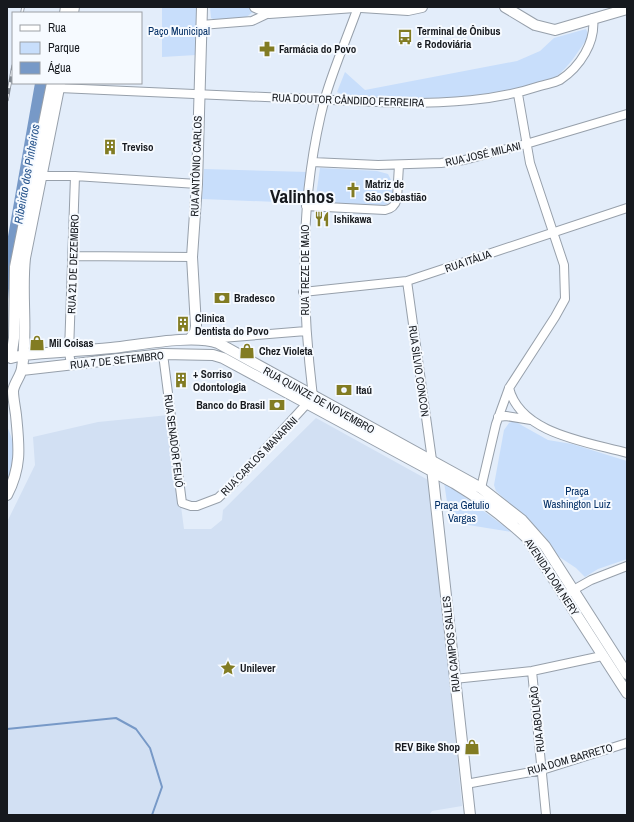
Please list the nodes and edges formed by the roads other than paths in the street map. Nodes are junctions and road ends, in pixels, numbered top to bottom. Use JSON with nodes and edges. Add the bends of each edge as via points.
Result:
{"nodes":[{"id":1,"x":202,"y":7,"type":"edge"},
{"id":2,"x":255,"y":7,"type":"edge"},
{"id":3,"x":357,"y":7,"type":"edge"},
{"id":4,"x":362,"y":7,"type":"edge"},
{"id":5,"x":422,"y":7,"type":"edge"},
{"id":6,"x":505,"y":7,"type":"edge"},
{"id":7,"x":627,"y":9,"type":"edge"},
{"id":8,"x":269,"y":13,"type":"junction"},
{"id":9,"x":593,"y":18,"type":"junction"},
{"id":10,"x":200,"y":26,"type":"junction"},
{"id":11,"x":57,"y":85,"type":"edge"},
{"id":12,"x":199,"y":94,"type":"junction"},
{"id":13,"x":518,"y":94,"type":"junction"},
{"id":14,"x":325,"y":99,"type":"junction"},
{"id":15,"x":627,"y":114,"type":"edge"},
{"id":16,"x":526,"y":144,"type":"junction"},
{"id":17,"x":312,"y":162,"type":"junction"},
{"id":18,"x":399,"y":165,"type":"junction"},
{"id":19,"x":36,"y":176,"type":"junction"},
{"id":20,"x":75,"y":176,"type":"junction"},
{"id":21,"x":196,"y":184,"type":"junction"},
{"id":22,"x":306,"y":206,"type":"junction"},
{"id":23,"x":627,"y":208,"type":"edge"},
{"id":24,"x":554,"y":232,"type":"junction"},
{"id":25,"x":74,"y":256,"type":"junction"},
{"id":26,"x":192,"y":257,"type":"junction"},
{"id":27,"x":407,"y":281,"type":"junction"},
{"id":28,"x":303,"y":292,"type":"junction"},
{"id":29,"x":196,"y":326,"type":"junction"},
{"id":30,"x":306,"y":331,"type":"junction"},
{"id":31,"x":228,"y":337,"type":"junction"},
{"id":32,"x":190,"y":339,"type":"junction"},
{"id":33,"x":206,"y":340,"type":"junction"},
{"id":34,"x":229,"y":350,"type":"junction"},
{"id":35,"x":69,"y":352,"type":"junction"},
{"id":36,"x":163,"y":354,"type":"junction"},
{"id":37,"x":22,"y":355,"type":"junction"},
{"id":38,"x":213,"y":356,"type":"junction"},
{"id":39,"x":9,"y":360,"type":"edge"},
{"id":40,"x":71,"y":365,"type":"junction"},
{"id":41,"x":22,"y":370,"type":"junction"},
{"id":42,"x":509,"y":388,"type":"junction"},
{"id":43,"x":311,"y":400,"type":"junction"},
{"id":44,"x":498,"y":417,"type":"junction"},
{"id":45,"x":532,"y":420,"type":"junction"},
{"id":46,"x":627,"y":453,"type":"edge"},
{"id":47,"x":432,"y":460,"type":"junction"},
{"id":48,"x":433,"y":473,"type":"junction"},
{"id":49,"x":11,"y":482,"type":"edge"},
{"id":50,"x":481,"y":488,"type":"junction"},
{"id":51,"x":7,"y":495,"type":"edge"},
{"id":52,"x":207,"y":504,"type":"joint"},
{"id":53,"x":627,"y":566,"type":"edge"},
{"id":54,"x":569,"y":593,"type":"junction"},
{"id":55,"x":602,"y":656,"type":"junction"},
{"id":56,"x":532,"y":671,"type":"junction"},
{"id":57,"x":627,"y":674,"type":"edge"},
{"id":58,"x":454,"y":679,"type":"junction"},
{"id":59,"x":627,"y":693,"type":"edge"},
{"id":60,"x":627,"y":743,"type":"edge"},
{"id":61,"x":542,"y":770,"type":"junction"},
{"id":62,"x":466,"y":784,"type":"junction"},
{"id":63,"x":470,"y":815,"type":"edge"},
{"id":64,"x":546,"y":815,"type":"edge"}],
"edges":[{"from":1,"to":10,"type":"main road","name":"RUA ANTÔNIO CARLOS"},
{"from":2,"to":8,"type":"main road"},
{"from":3,"to":8,"type":"main road"},
{"from":3,"to":14,"type":"street","name":"RUA TREZE DE MAIO"},
{"from":4,"to":5,"type":"main road","via":[[408,10]]},
{"from":6,"to":9,"type":"main road","via":[[535,25],[555,30]]},
{"from":7,"to":9,"type":"main road"},
{"from":8,"to":10,"type":"street","via":[[252,21]]},
{"from":9,"to":13,"type":"street","name":"RUA DOUTOR CÂNDIDO FERREIRA","via":[[594,30],[591,40],[585,54],[576,65],[559,80]]},
{"from":10,"to":12,"type":"main road","name":"RUA ANTÔNIO CARLOS"},
{"from":11,"to":12,"type":"street","name":"RUA DOUTOR CÂNDIDO FERREIRA","via":[[115,92]]},
{"from":11,"to":19,"type":"main road"},
{"from":12,"to":14,"type":"street","name":"RUA DOUTOR CÂNDIDO FERREIRA"},
{"from":12,"to":21,"type":"main road","name":"RUA ANTÔNIO CARLOS"},
{"from":13,"to":14,"type":"street","name":"RUA DOUTOR CÂNDIDO FERREIRA","via":[[442,103]]},
{"from":13,"to":16,"type":"street"},
{"from":14,"to":17,"type":"street","name":"RUA TREZE DE MAIO"},
{"from":15,"to":16,"type":"street","name":"RUA JOSÉ MILANI"},
{"from":16,"to":18,"type":"street","name":"RUA JOSÉ MILANI","via":[[464,160]]},
{"from":16,"to":24,"type":"street"},
{"from":17,"to":18,"type":"street","name":"RUA JOSÉ MILANI"},
{"from":17,"to":22,"type":"street","name":"RUA TREZE DE MAIO"},
{"from":18,"to":22,"type":"street","via":[[397,199],[391,209]]},
{"from":19,"to":20,"type":"street"},
{"from":19,"to":37,"type":"main road","via":[[23,278]]},
{"from":19,"to":39,"type":"main road","via":[[15,267],[14,338]]},
{"from":20,"to":21,"type":"street"},
{"from":20,"to":25,"type":"street","name":"RUA 21 DE DEZEMBRO"},
{"from":21,"to":26,"type":"main road","name":"RUA ANTÔNIO CARLOS"},
{"from":22,"to":28,"type":"street","name":"RUA TREZE DE MAIO"},
{"from":23,"to":24,"type":"street","name":"RUA ITÁLIA"},
{"from":24,"to":27,"type":"street","name":"RUA ITÁLIA"},
{"from":24,"to":42,"type":"street","via":[[564,265],[565,299]]},
{"from":25,"to":26,"type":"street"},
{"from":25,"to":35,"type":"street","name":"RUA 21 DE DEZEMBRO"},
{"from":26,"to":29,"type":"main road","name":"RUA ANTÔNIO CARLOS"},
{"from":27,"to":28,"type":"street","name":"RUA ITÁLIA"},
{"from":27,"to":47,"type":"street","name":"RUA SÍLVIO CONCON"},
{"from":28,"to":30,"type":"street","name":"RUA TREZE DE MAIO"},
{"from":29,"to":32,"type":"main road","name":"RUA ANTÔNIO CARLOS"},
{"from":29,"to":33,"type":"main road"},
{"from":30,"to":31,"type":"street"},
{"from":30,"to":43,"type":"street","name":"RUA TREZE DE MAIO"},
{"from":31,"to":33,"type":"street"},
{"from":31,"to":34,"type":"main road"},
{"from":32,"to":33,"type":"main road","name":"RUA 7 DE SETEMBRO"},
{"from":32,"to":35,"type":"main road","name":"RUA 7 DE SETEMBRO"},
{"from":33,"to":34,"type":"main road","name":"RUA QUINZE DE NOVEMBRO","via":[[218,343]]},
{"from":33,"to":38,"type":"main road"},
{"from":34,"to":43,"type":"main road","name":"RUA QUINZE DE NOVEMBRO"},
{"from":35,"to":37,"type":"main road","name":"RUA 7 DE SETEMBRO"},
{"from":35,"to":40,"type":"street","name":"RUA 21 DE DEZEMBRO"},
{"from":36,"to":38,"type":"main road","name":"RUA 7 DE SETEMBRO"},
{"from":36,"to":40,"type":"main road","name":"RUA 7 DE SETEMBRO"},
{"from":36,"to":52,"type":"street","name":"RUA SENADOR FEIJÓ","via":[[182,503],[191,506]]},
{"from":37,"to":39,"type":"main road","name":"RUA 7 DE SETEMBRO"},
{"from":37,"to":41,"type":"main road"},
{"from":38,"to":43,"type":"main road","name":"RUA QUINZE DE NOVEMBRO","via":[[223,358]]},
{"from":40,"to":41,"type":"main road","name":"RUA 7 DE SETEMBRO"},
{"from":41,"to":49,"type":"main road","via":[[13,391],[20,449]]},
{"from":42,"to":44,"type":"street"},
{"from":42,"to":45,"type":"street","via":[[511,398]]},
{"from":43,"to":47,"type":"main road","name":"RUA QUINZE DE NOVEMBRO"},
{"from":43,"to":48,"type":"main road","name":"RUA QUINZE DE NOVEMBRO"},
{"from":43,"to":52,"type":"street","name":"RUA CARLOS MANARINI","via":[[226,491]]},
{"from":44,"to":45,"type":"street"},
{"from":44,"to":50,"type":"street"},
{"from":45,"to":46,"type":"street","via":[[560,434]]},
{"from":47,"to":48,"type":"main road","name":"RUA CAMPOS SALLES"},
{"from":47,"to":50,"type":"main road","name":"AVENIDA DOM NERY"},
{"from":48,"to":54,"type":"main road","name":"AVENIDA DOM NERY","via":[[469,492],[510,522],[527,538]]},
{"from":48,"to":58,"type":"main road","name":"RUA CAMPOS SALLES"},
{"from":49,"to":51,"type":"main road"},
{"from":50,"to":54,"type":"main road","name":"AVENIDA DOM NERY","via":[[535,533],[545,546]]},
{"from":53,"to":54,"type":"street","via":[[604,574]]},
{"from":54,"to":55,"type":"main road","name":"AVENIDA DOM NERY"},
{"from":54,"to":57,"type":"main road","name":"AVENIDA DOM NERY"},
{"from":55,"to":56,"type":"street"},
{"from":55,"to":59,"type":"main road","name":"AVENIDA DOM NERY"},
{"from":56,"to":58,"type":"street"},
{"from":56,"to":61,"type":"street","name":"RUA ABOLIÇÃO"},
{"from":58,"to":62,"type":"main road","name":"RUA CAMPOS SALLES"},
{"from":60,"to":61,"type":"street","name":"RUA DOM BARRETO"},
{"from":61,"to":62,"type":"street","name":"RUA DOM BARRETO"},
{"from":61,"to":64,"type":"street","name":"RUA ABOLIÇÃO"},
{"from":62,"to":63,"type":"main road","name":"RUA CAMPOS SALLES"}]}
